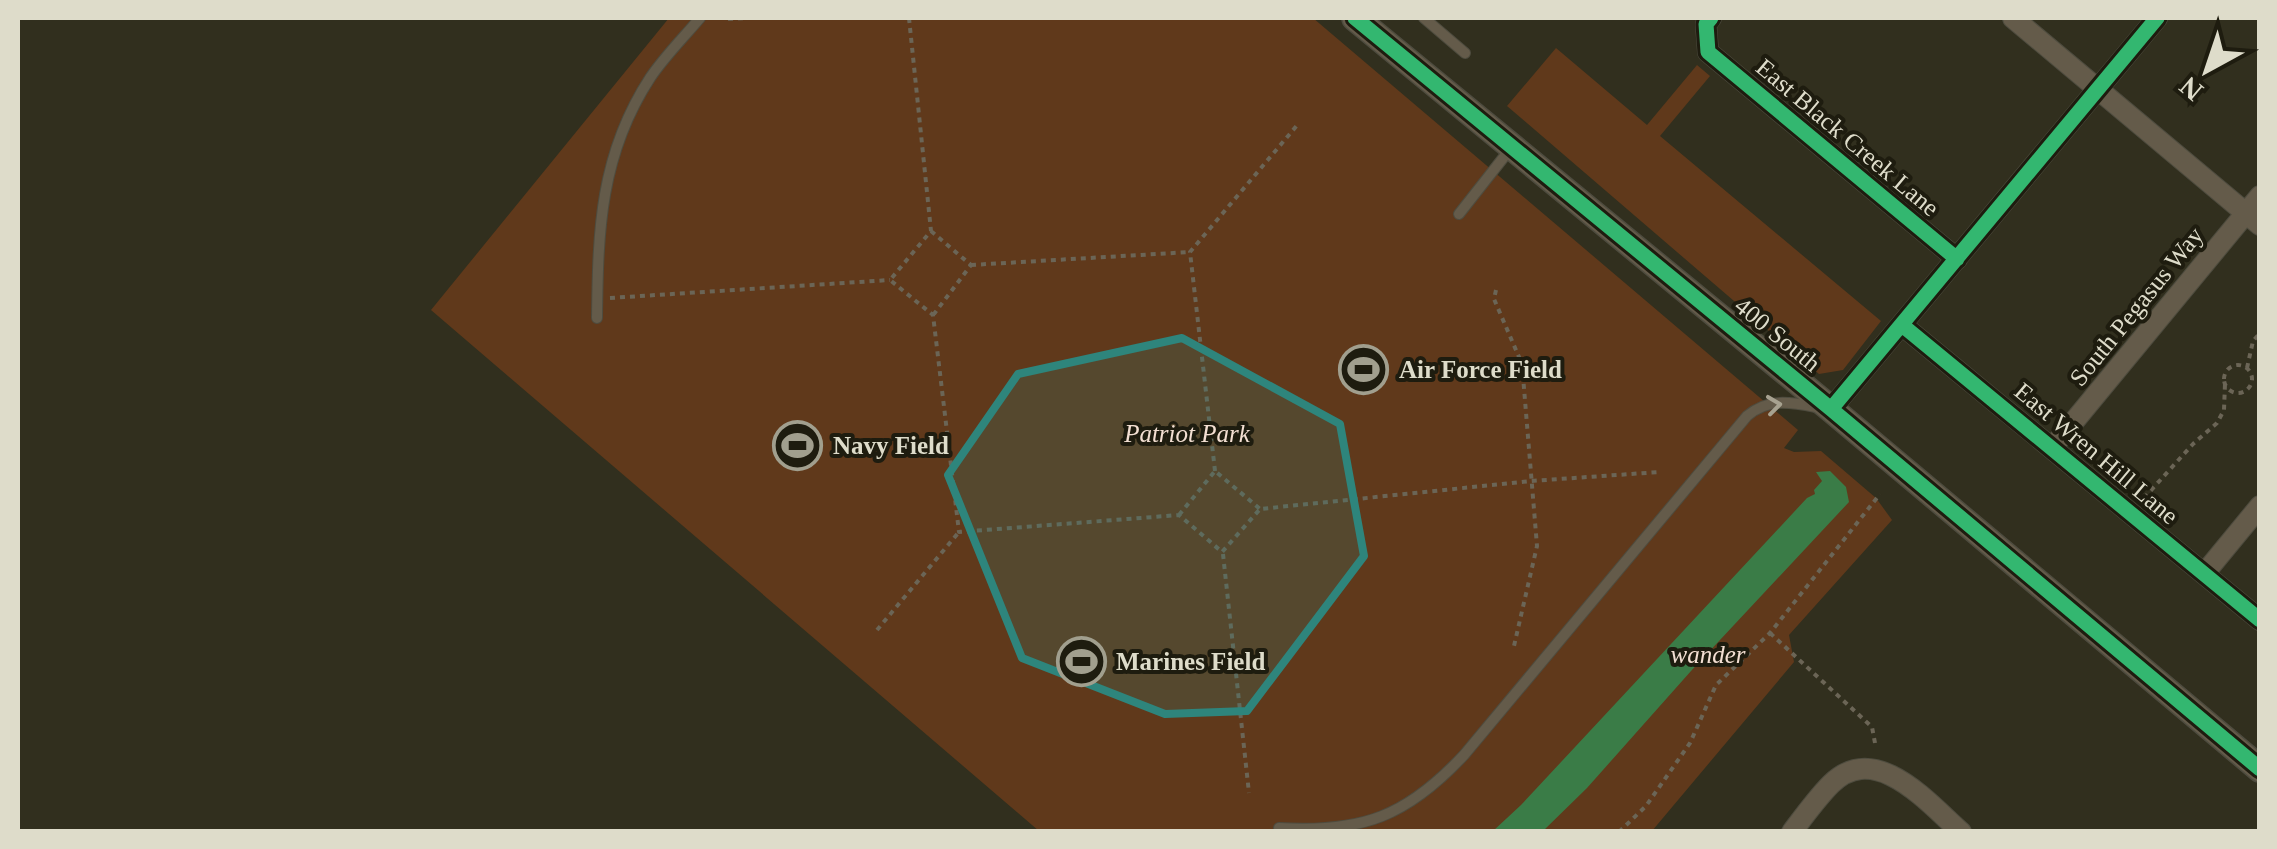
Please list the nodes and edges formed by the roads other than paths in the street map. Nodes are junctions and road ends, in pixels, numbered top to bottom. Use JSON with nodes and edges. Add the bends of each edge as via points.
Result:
{"nodes":[{"id":1,"x":700,"y":18,"type":"edge"},
{"id":2,"x":1355,"y":18,"type":"edge"},
{"id":3,"x":1424,"y":18,"type":"edge"},
{"id":4,"x":1711,"y":18,"type":"edge"},
{"id":5,"x":2013,"y":18,"type":"edge"},
{"id":6,"x":2157,"y":18,"type":"edge"},
{"id":7,"x":1465,"y":53,"type":"dead end"},
{"id":8,"x":2097,"y":89,"type":"junction"},
{"id":9,"x":1511,"y":147,"type":"junction"},
{"id":10,"x":2260,"y":196,"type":"edge"},
{"id":11,"x":1459,"y":214,"type":"dead end"},
{"id":12,"x":2252,"y":219,"type":"edge"},
{"id":13,"x":1958,"y":259,"type":"junction"},
{"id":14,"x":597,"y":318,"type":"dead end"},
{"id":15,"x":1902,"y":325,"type":"junction"},
{"id":16,"x":1832,"y":410,"type":"junction"},
{"id":17,"x":2052,"y":448,"type":"junction"},
{"id":18,"x":2260,"y":506,"type":"edge"},
{"id":19,"x":2204,"y":574,"type":"junction"},
{"id":20,"x":2260,"y":620,"type":"edge"},
{"id":21,"x":2260,"y":769,"type":"edge"},
{"id":22,"x":1279,"y":828,"type":"dead end"},
{"id":23,"x":1792,"y":832,"type":"edge"},
{"id":24,"x":1961,"y":832,"type":"edge"}],
"edges":[{"from":1,"to":14,"type":"lane","via":[[650,78],[616,145],[599,220]]},
{"from":2,"to":9,"type":"street","name":"400 South"},
{"from":3,"to":7,"type":"lane"},
{"from":4,"to":13,"type":"street","name":"East Black Creek Lane","via":[[1708,52]]},
{"from":5,"to":8,"type":"street"},
{"from":6,"to":8,"type":"street"},
{"from":8,"to":12,"type":"street"},
{"from":8,"to":13,"type":"street"},
{"from":9,"to":11,"type":"lane"},
{"from":9,"to":16,"type":"street","name":"400 South"},
{"from":10,"to":12,"type":"street","name":"South Pegasus Way"},
{"from":12,"to":17,"type":"street","name":"South Pegasus Way"},
{"from":13,"to":15,"type":"street"},
{"from":15,"to":16,"type":"street"},
{"from":15,"to":17,"type":"street","name":"East Wren Hill Lane"},
{"from":16,"to":21,"type":"street","name":"400 South"},
{"from":22,"to":16,"type":"lane","one_way":true,"via":[[1358,826],[1388,817],[1441,780],[1760,405]]},
{"from":17,"to":19,"type":"street","name":"East Wren Hill Lane"},
{"from":18,"to":19,"type":"street"},
{"from":19,"to":20,"type":"street","name":"East Wren Hill Lane"},
{"from":23,"to":24,"type":"street","via":[[1832,783],[1860,769],[1893,775]]}]}
